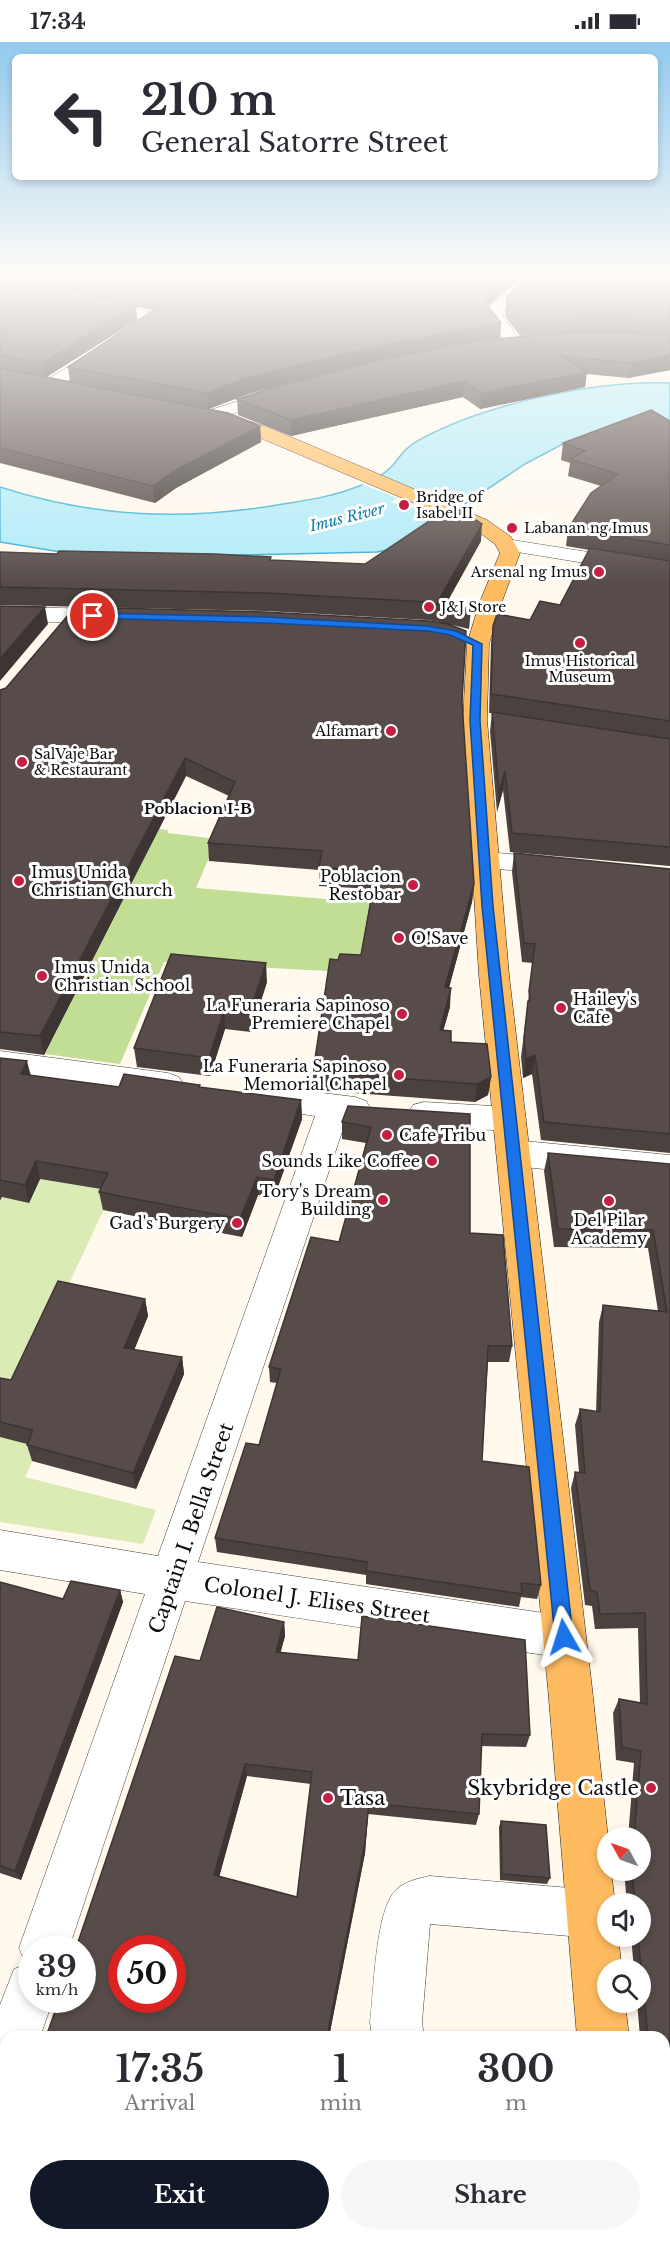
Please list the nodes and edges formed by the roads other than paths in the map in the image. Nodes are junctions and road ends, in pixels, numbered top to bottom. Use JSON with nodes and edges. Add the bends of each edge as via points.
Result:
{"nodes":[{"id":1,"x":60,"y":380,"type":"edge"},
{"id":2,"x":30,"y":382,"type":"edge"},
{"id":3,"x":48,"y":387,"type":"junction"},
{"id":4,"x":295,"y":389,"type":"edge"},
{"id":5,"x":72,"y":392,"type":"edge"},
{"id":6,"x":189,"y":412,"type":"edge"},
{"id":7,"x":210,"y":416,"type":"junction"},
{"id":8,"x":506,"y":545,"type":"junction"},
{"id":9,"x":670,"y":571,"type":"edge"},
{"id":10,"x":0,"y":614,"type":"edge"},
{"id":11,"x":71,"y":615,"type":"junction"},
{"id":12,"x":128,"y":617,"type":"edge"},
{"id":13,"x":56,"y":634,"type":"edge"},
{"id":14,"x":485,"y":860,"type":"junction"},
{"id":15,"x":586,"y":870,"type":"edge"},
{"id":16,"x":0,"y":1062,"type":"edge"},
{"id":17,"x":196,"y":1089,"type":"edge"},
{"id":18,"x":231,"y":1094,"type":"edge"},
{"id":19,"x":334,"y":1107,"type":"junction"},
{"id":20,"x":510,"y":1119,"type":"junction"},
{"id":21,"x":513,"y":1153,"type":"junction"},
{"id":22,"x":670,"y":1168,"type":"edge"},
{"id":23,"x":0,"y":1550,"type":"edge"},
{"id":24,"x":173,"y":1579,"type":"junction"},
{"id":25,"x":564,"y":1637,"type":"junction"},
{"id":26,"x":593,"y":1914,"type":"junction"},
{"id":27,"x":49,"y":1935,"type":"edge"},
{"id":28,"x":23,"y":2013,"type":"edge"},
{"id":29,"x":16,"y":2031,"type":"edge"},
{"id":30,"x":397,"y":2031,"type":"edge"},
{"id":31,"x":603,"y":2031,"type":"edge"}],
"edges":[{"from":1,"to":3,"type":"street"},
{"from":2,"to":3,"type":"main road"},
{"from":3,"to":5,"type":"main road"},
{"from":4,"to":7,"type":"street"},
{"from":6,"to":7,"type":"main road"},
{"from":7,"to":8,"type":"main road","via":[[258,430],[480,524]]},
{"from":8,"to":9,"type":"street"},
{"from":8,"to":14,"type":"main road","via":[[509,559],[475,626],[487,722]]},
{"from":10,"to":11,"type":"street"},
{"from":11,"to":12,"type":"street"},
{"from":11,"to":13,"type":"street"},
{"from":14,"to":15,"type":"street"},
{"from":14,"to":20,"type":"main road"},
{"from":16,"to":17,"type":"street"},
{"from":18,"to":19,"type":"street"},
{"from":19,"to":20,"type":"street"},
{"from":19,"to":24,"type":"street","name":"Captain I. Bella Street"},
{"from":20,"to":21,"type":"main road"},
{"from":21,"to":22,"type":"street"},
{"from":21,"to":25,"type":"main road"},
{"from":23,"to":24,"type":"street","name":"Colonel J. Elises Street"},
{"from":24,"to":25,"type":"street","name":"Colonel J. Elises Street"},
{"from":24,"to":27,"type":"street","name":"Captain I. Bella Street"},
{"from":25,"to":26,"type":"main road"},
{"from":26,"to":30,"type":"street","via":[[420,1901],[407,1915]]},
{"from":26,"to":31,"type":"main road"},
{"from":28,"to":29,"type":"street"}]}
